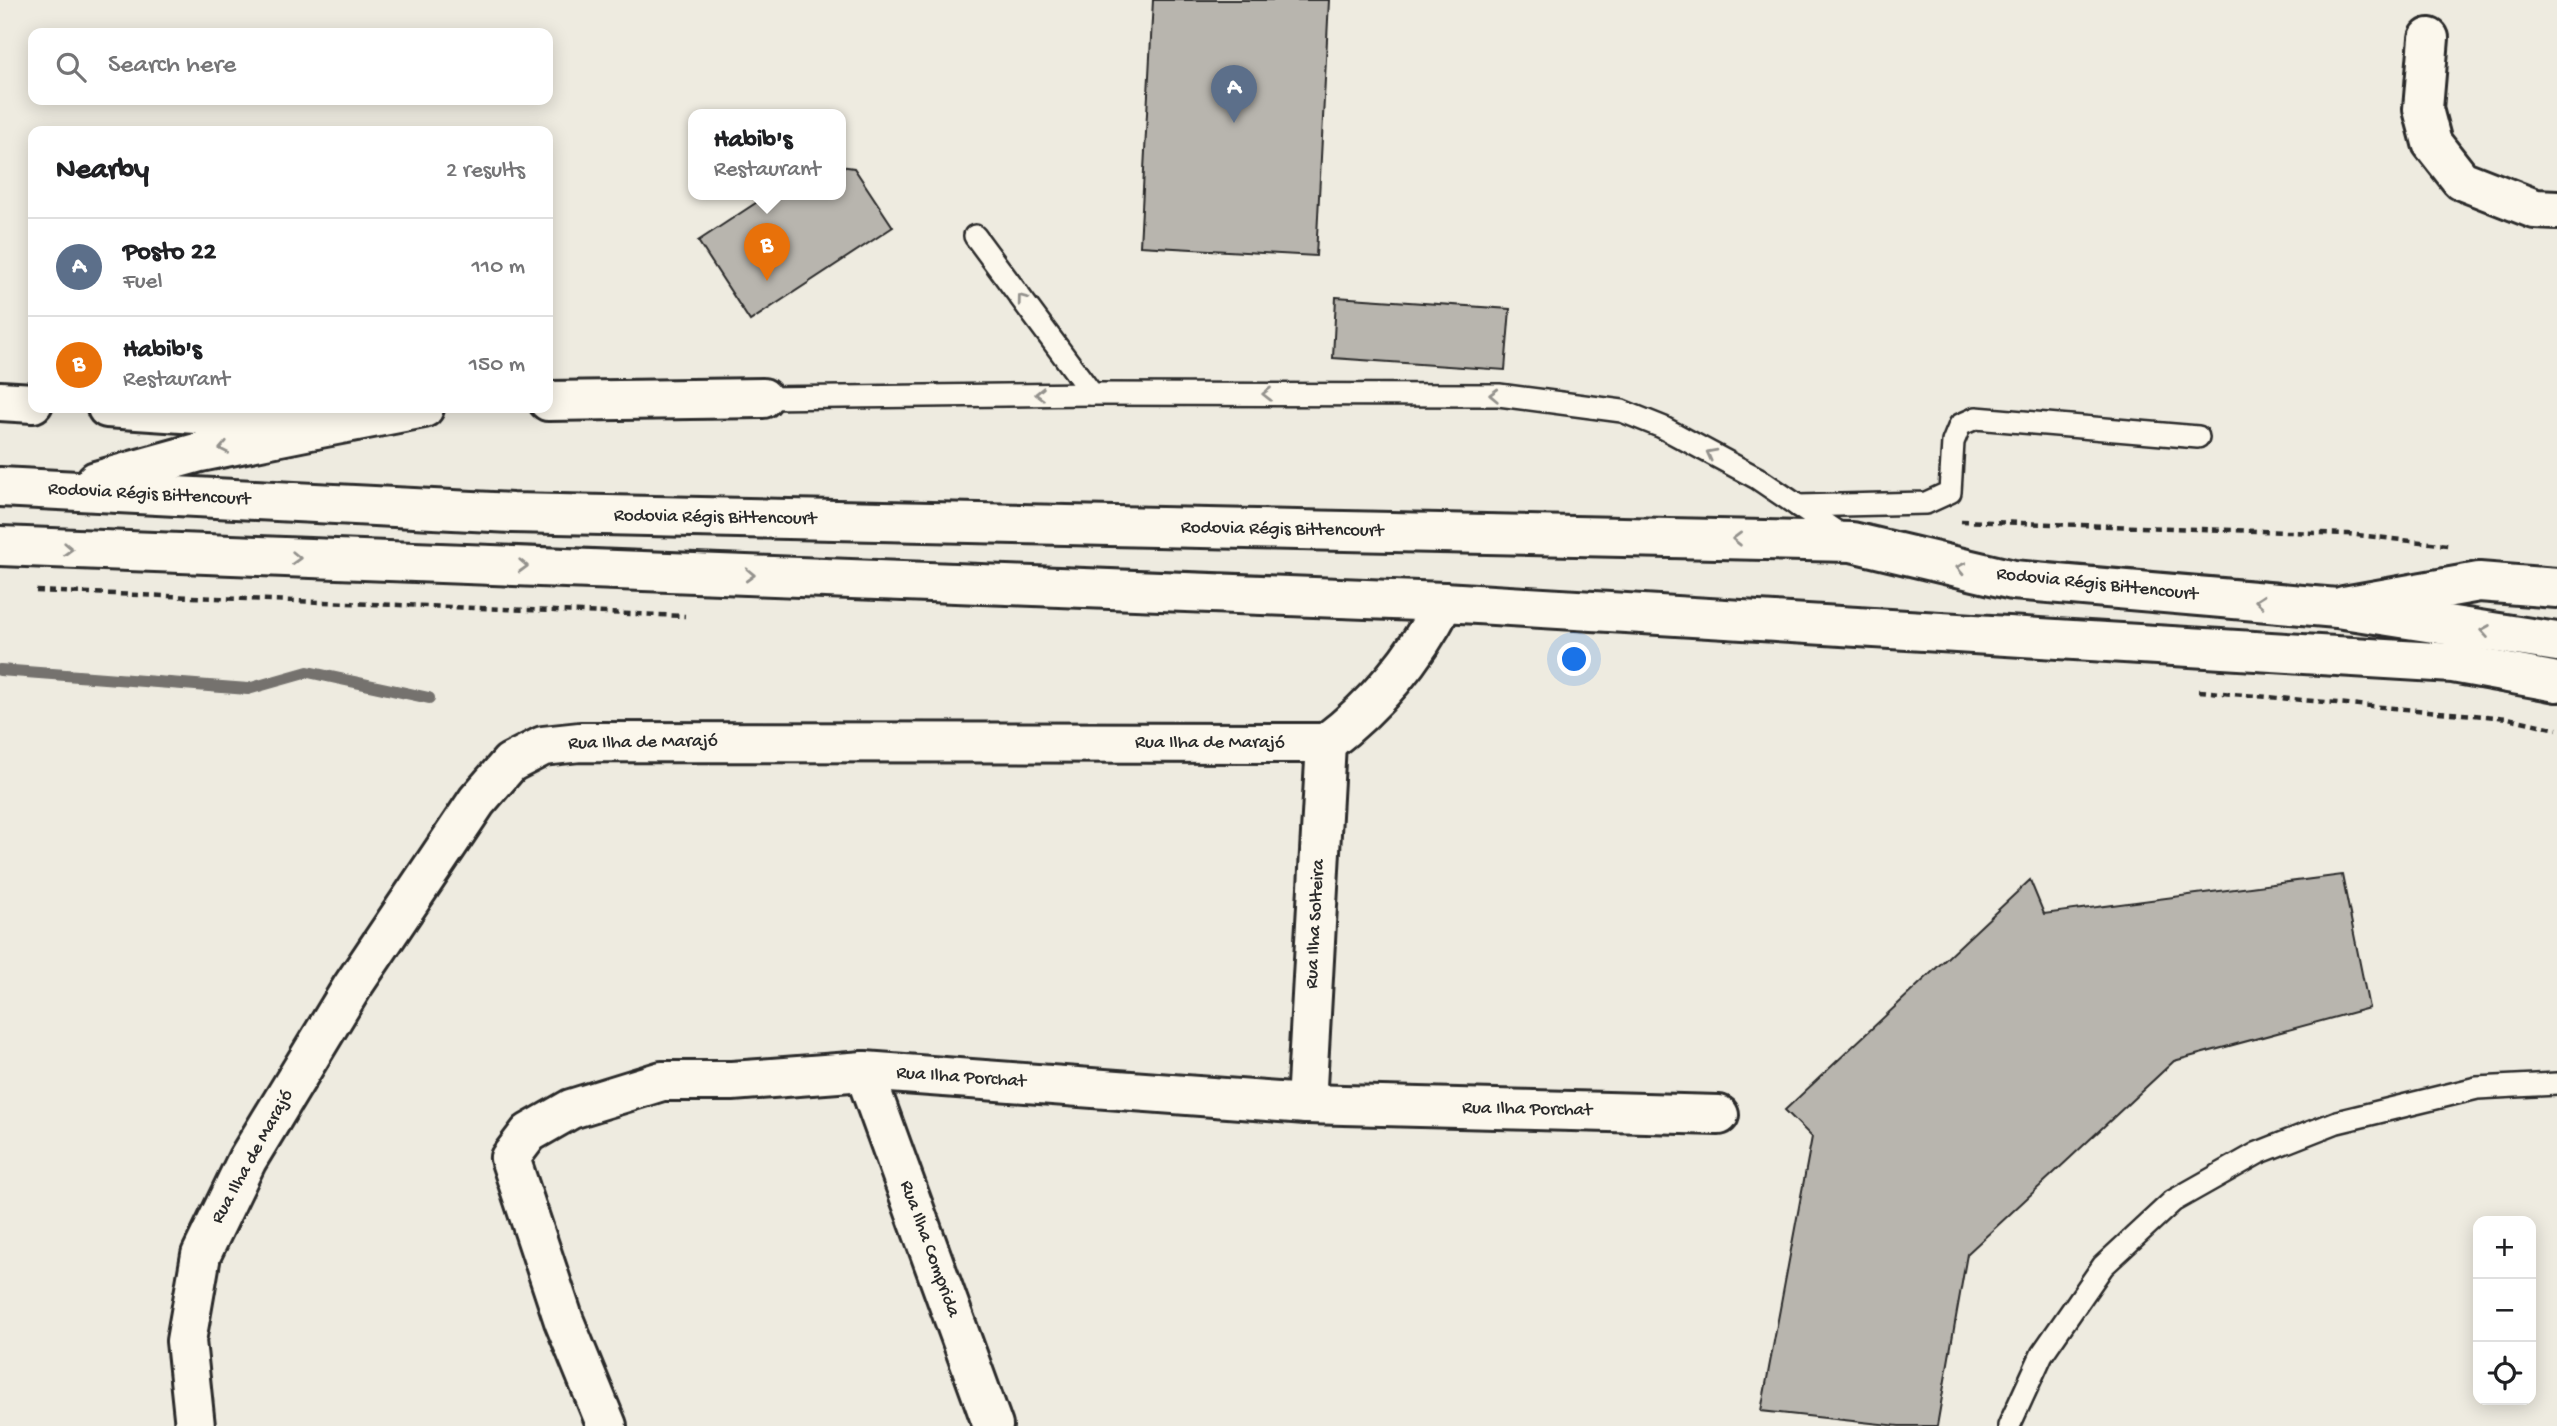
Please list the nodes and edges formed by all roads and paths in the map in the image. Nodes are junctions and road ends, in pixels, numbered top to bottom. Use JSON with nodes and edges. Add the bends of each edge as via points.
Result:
{"nodes":[{"id":1,"x":2429,"y":38,"type":"dead end"},
{"id":2,"x":2557,"y":210,"type":"edge"},
{"id":3,"x":975,"y":236,"type":"dead end"},
{"id":4,"x":1092,"y":394,"type":"junction"},
{"id":5,"x":763,"y":398,"type":"joint"},
{"id":6,"x":0,"y":401,"type":"edge"},
{"id":7,"x":553,"y":401,"type":"edge"},
{"id":8,"x":28,"y":403,"type":"edge"},
{"id":9,"x":182,"y":413,"type":"edge"},
{"id":10,"x":398,"y":413,"type":"edge"},
{"id":11,"x":315,"y":429,"type":"junction"},
{"id":12,"x":2198,"y":437,"type":"dead end"},
{"id":13,"x":0,"y":487,"type":"edge"},
{"id":14,"x":61,"y":490,"type":"junction"},
{"id":15,"x":1798,"y":506,"type":"junction"},
{"id":16,"x":1951,"y":521,"type":"dead end"},
{"id":17,"x":1852,"y":542,"type":"junction"},
{"id":18,"x":0,"y":546,"type":"edge"},
{"id":19,"x":2452,"y":546,"type":"dead end"},
{"id":20,"x":2557,"y":588,"type":"edge"},
{"id":21,"x":28,"y":590,"type":"dead end"},
{"id":22,"x":1444,"y":602,"type":"junction"},
{"id":23,"x":2337,"y":608,"type":"junction"},
{"id":24,"x":696,"y":616,"type":"dead end"},
{"id":25,"x":2557,"y":642,"type":"edge"},
{"id":26,"x":2557,"y":682,"type":"edge"},
{"id":27,"x":2189,"y":690,"type":"dead end"},
{"id":28,"x":2557,"y":729,"type":"edge"},
{"id":29,"x":1326,"y":743,"type":"junction"},
{"id":30,"x":864,"y":1071,"type":"junction"},
{"id":31,"x":2557,"y":1084,"type":"edge"},
{"id":32,"x":1306,"y":1104,"type":"junction"},
{"id":33,"x":1719,"y":1115,"type":"dead end"},
{"id":34,"x":195,"y":1426,"type":"edge"},
{"id":35,"x":607,"y":1426,"type":"edge"},
{"id":36,"x":993,"y":1426,"type":"edge"},
{"id":37,"x":2009,"y":1426,"type":"edge"}],
"edges":[{"from":1,"to":2,"type":"main road","via":[[2423,109],[2432,144],[2461,180],[2535,209]]},
{"from":4,"to":3,"type":"lane","one_way":true},
{"from":4,"to":5,"type":"lane","one_way":true},
{"from":15,"to":4,"type":"lane","one_way":true,"via":[[1733,465],[1622,411],[1499,395]]},
{"from":5,"to":7,"type":"main road"},
{"from":6,"to":8,"type":"main road"},
{"from":9,"to":11,"type":"main road"},
{"from":10,"to":11,"type":"main road"},
{"from":11,"to":14,"type":"main road","one_way":true,"via":[[200,452]]},
{"from":12,"to":15,"type":"lane","via":[[1976,418],[1960,425],[1953,442],[1950,492],[1926,503]]},
{"from":13,"to":14,"type":"main road","name":"Rodovia Régis Bittencourt"},
{"from":17,"to":14,"type":"main road","name":"Rodovia Régis Bittencourt","one_way":true,"via":[[512,513]]},
{"from":15,"to":17,"type":"lane"},
{"from":16,"to":19,"type":"path","via":[[2347,534]]},
{"from":23,"to":17,"type":"main road","name":"Rodovia Régis Bittencourt","one_way":true,"via":[[2013,580]]},
{"from":18,"to":22,"type":"main road","one_way":true},
{"from":20,"to":23,"type":"main road","via":[[2479,582]]},
{"from":21,"to":24,"type":"path"},
{"from":22,"to":26,"type":"main road","via":[[2453,663]]},
{"from":22,"to":29,"type":"main road","via":[[1394,680],[1359,718]]},
{"from":25,"to":23,"type":"main road","name":"Rodovia Régis Bittencourt","one_way":true},
{"from":27,"to":28,"type":"path","via":[[2508,718]]},
{"from":29,"to":32,"type":"main road","name":"Rua Ilha Solteira"},
{"from":29,"to":34,"type":"main road","name":"Rua Ilha de Marajó","via":[[580,742],[543,746],[510,763],[477,800],[352,987],[247,1160],[201,1255],[186,1340]]},
{"from":30,"to":32,"type":"main road","name":"Rua Ilha Porchat"},
{"from":30,"to":35,"type":"main road","name":"Rua Ilha Porchat","via":[[662,1081],[571,1109],[529,1133],[510,1158],[564,1321]]},
{"from":30,"to":36,"type":"main road","name":"Rua Ilha Comprida"},
{"from":31,"to":37,"type":"lane","via":[[2477,1088],[2337,1122],[2258,1153],[2173,1201],[2103,1266],[2042,1354]]},
{"from":32,"to":33,"type":"main road","name":"Rua Ilha Porchat"}]}
